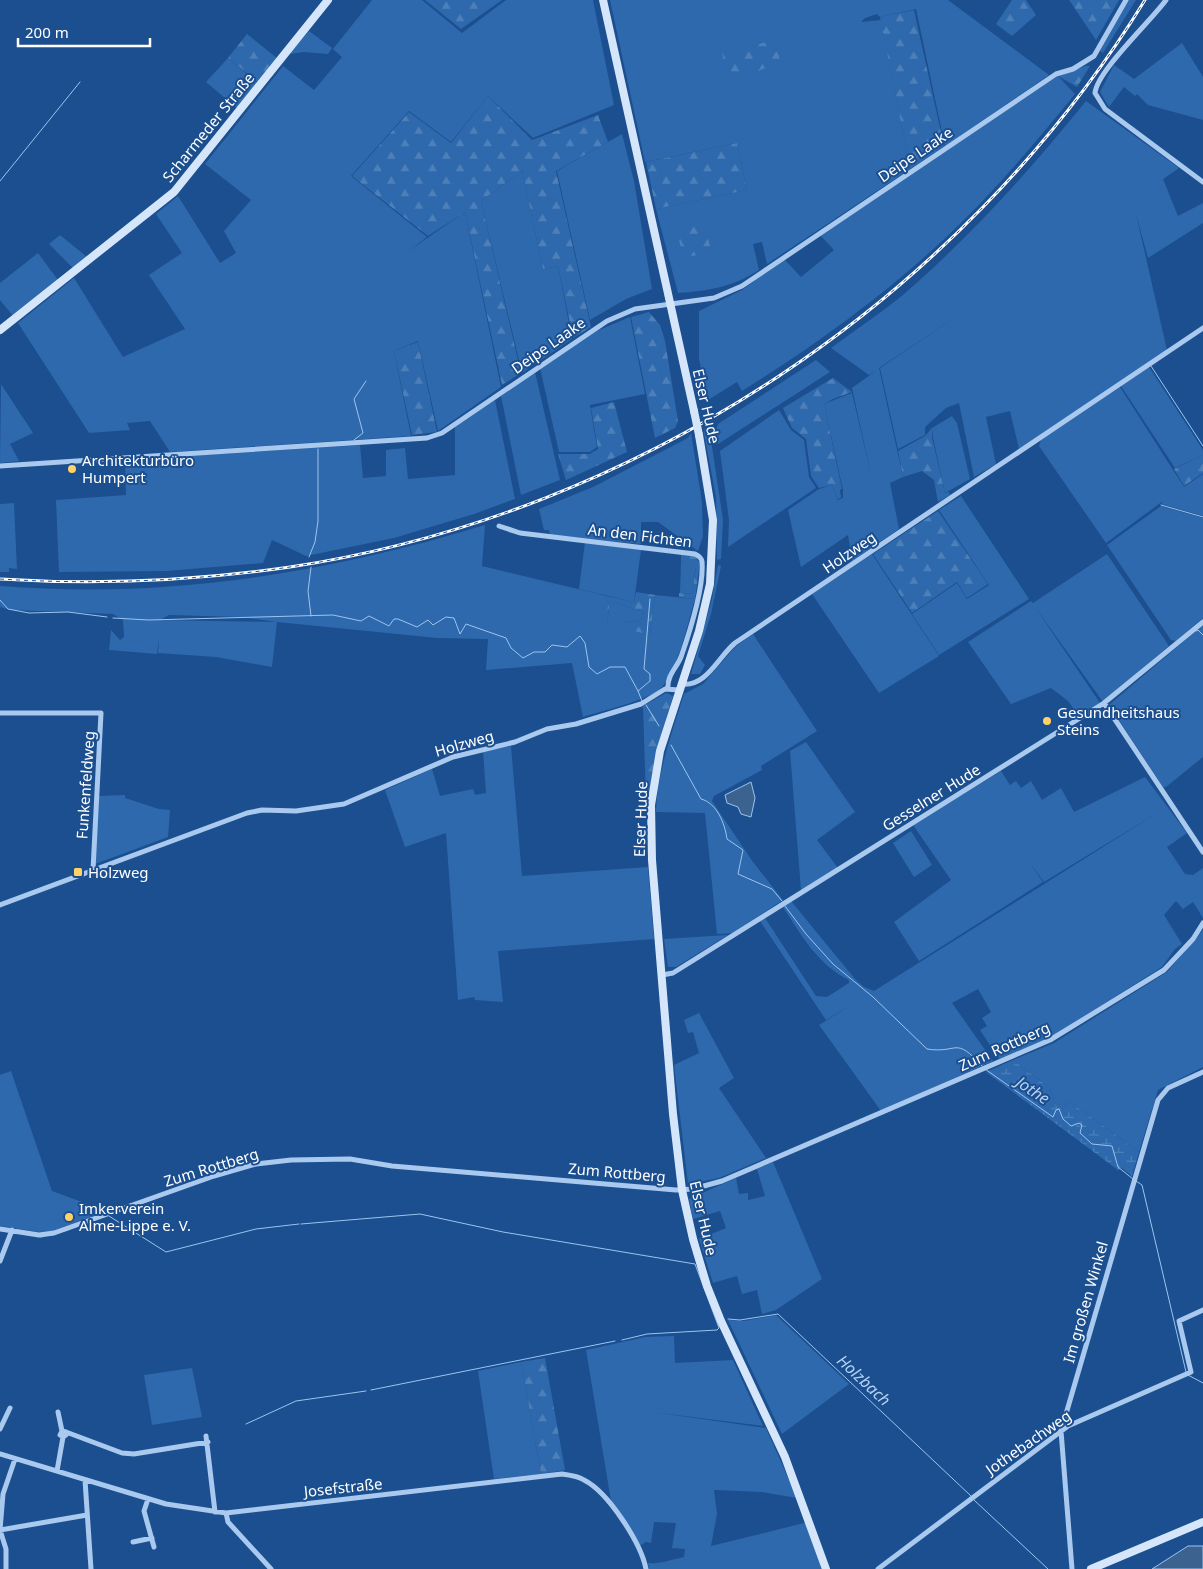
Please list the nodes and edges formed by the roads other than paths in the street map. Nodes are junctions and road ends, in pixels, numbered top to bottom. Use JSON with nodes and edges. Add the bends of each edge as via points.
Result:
{"nodes":[{"id":1,"x":328,"y":0,"type":"edge"},
{"id":2,"x":603,"y":0,"type":"edge"},
{"id":3,"x":1126,"y":0,"type":"edge"},
{"id":4,"x":1166,"y":0,"type":"edge"},
{"id":5,"x":1203,"y":182,"type":"edge"},
{"id":6,"x":670,"y":305,"type":"junction"},
{"id":7,"x":1203,"y":328,"type":"edge"},
{"id":8,"x":0,"y":330,"type":"edge"},
{"id":9,"x":0,"y":466,"type":"edge"},
{"id":10,"x":498,"y":526,"type":"dead end"},
{"id":11,"x":1203,"y":622,"type":"edge"},
{"id":12,"x":680,"y":687,"type":"junction"},
{"id":13,"x":668,"y":689,"type":"junction"},
{"id":14,"x":1104,"y":703,"type":"junction"},
{"id":15,"x":0,"y":713,"type":"edge"},
{"id":16,"x":1203,"y":852,"type":"edge"},
{"id":17,"x":92,"y":870,"type":"junction"},
{"id":18,"x":0,"y":905,"type":"edge"},
{"id":19,"x":1203,"y":923,"type":"edge"},
{"id":20,"x":662,"y":975,"type":"junction"},
{"id":21,"x":1203,"y":1072,"type":"edge"},
{"id":22,"x":682,"y":1190,"type":"junction"},
{"id":23,"x":0,"y":1229,"type":"edge"},
{"id":24,"x":12,"y":1230,"type":"junction"},
{"id":25,"x":0,"y":1261,"type":"edge"},
{"id":26,"x":1203,"y":1310,"type":"edge"},
{"id":27,"x":10,"y":1408,"type":"dead end"},
{"id":28,"x":58,"y":1412,"type":"dead end"},
{"id":29,"x":0,"y":1429,"type":"edge"},
{"id":30,"x":1061,"y":1431,"type":"junction"},
{"id":31,"x":64,"y":1433,"type":"junction"},
{"id":32,"x":0,"y":1454,"type":"edge"},
{"id":33,"x":15,"y":1459,"type":"junction"},
{"id":34,"x":57,"y":1471,"type":"junction"},
{"id":35,"x":85,"y":1480,"type":"junction"},
{"id":36,"x":2,"y":1493,"type":"edge"},
{"id":37,"x":148,"y":1499,"type":"junction"},
{"id":38,"x":215,"y":1512,"type":"junction"},
{"id":39,"x":226,"y":1513,"type":"junction"},
{"id":40,"x":87,"y":1515,"type":"junction"},
{"id":41,"x":1203,"y":1522,"type":"edge"},
{"id":42,"x":0,"y":1530,"type":"edge"},
{"id":43,"x":152,"y":1538,"type":"junction"},
{"id":44,"x":133,"y":1542,"type":"dead end"},
{"id":45,"x":154,"y":1548,"type":"dead end"},
{"id":46,"x":6,"y":1569,"type":"edge"},
{"id":47,"x":91,"y":1569,"type":"edge"},
{"id":48,"x":271,"y":1569,"type":"edge"},
{"id":49,"x":646,"y":1569,"type":"edge"},
{"id":50,"x":826,"y":1569,"type":"edge"},
{"id":51,"x":878,"y":1569,"type":"edge"},
{"id":52,"x":1072,"y":1569,"type":"edge"},
{"id":53,"x":1091,"y":1569,"type":"edge"}],
"edges":[{"from":1,"to":8,"type":"street","name":"Scharmeder Straße","via":[[174,192]]},
{"from":2,"to":6,"type":"street","name":"Elser Hude"},
{"from":3,"to":6,"type":"street","name":"Deipe Laake","via":[[1094,56],[1056,74],[742,286],[714,298]]},
{"from":4,"to":5,"type":"street","via":[[1118,55],[1098,83],[1095,93],[1105,109]]},
{"from":6,"to":9,"type":"street","name":"Deipe Laake","via":[[636,309],[606,321],[442,433],[427,438]]},
{"from":6,"to":12,"type":"street","name":"Elser Hude","bridge":true,"via":[[711,499],[712,560],[705,609]]},
{"from":7,"to":12,"type":"street","name":"Holzweg","via":[[735,643],[701,680]]},
{"from":10,"to":13,"type":"street","name":"An den Fichten","via":[[520,533],[700,557],[699,586],[691,626],[680,659],[668,679]]},
{"from":11,"to":14,"type":"street","name":"Gesselner Hude"},
{"from":12,"to":13,"type":"street","name":"Holzweg"},
{"from":12,"to":20,"type":"street","name":"Elser Hude","via":[[660,751],[651,805],[652,860]]},
{"from":13,"to":17,"type":"street","name":"Holzweg","via":[[641,704],[453,757],[344,804],[296,811],[247,813]]},
{"from":14,"to":16,"type":"street"},
{"from":14,"to":20,"type":"street","name":"Gesselner Hude","via":[[673,973]]},
{"from":15,"to":17,"type":"street","name":"Funkenfeldweg","via":[[101,713]]},
{"from":17,"to":18,"type":"street","name":"Holzweg"},
{"from":19,"to":22,"type":"street","name":"Zum Rottberg","via":[[1193,939],[1164,970],[1050,1040],[722,1181]]},
{"from":20,"to":22,"type":"street","name":"Elser Hude"},
{"from":21,"to":30,"type":"street","name":"Im großen Winkel","via":[[1162,1093],[1158,1100]]},
{"from":22,"to":24,"type":"street","name":"Zum Rottberg","via":[[392,1166],[350,1159],[291,1160],[256,1164],[214,1176],[54,1233]]},
{"from":22,"to":50,"type":"street","name":"Elser Hude","via":[[707,1286],[785,1458]]},
{"from":23,"to":24,"type":"street","name":"Zum Rottberg"},
{"from":24,"to":25,"type":"street"},
{"from":26,"to":30,"type":"street","name":"Jothebachweg","via":[[1179,1321],[1191,1372]]},
{"from":27,"to":29,"type":"street"},
{"from":28,"to":31,"type":"street"},
{"from":30,"to":51,"type":"street","name":"Jothebachweg"},
{"from":30,"to":52,"type":"street","name":"Im großen Winkel"},
{"from":31,"to":34,"type":"street"},
{"from":31,"to":38,"type":"street","via":[[134,1454],[207,1439]]},
{"from":32,"to":33,"type":"street","name":"Josefstraße"},
{"from":33,"to":34,"type":"street","name":"Josefstraße"},
{"from":33,"to":36,"type":"street"},
{"from":34,"to":35,"type":"street","name":"Josefstraße"},
{"from":35,"to":37,"type":"street","name":"Josefstraße"},
{"from":35,"to":40,"type":"street"},
{"from":36,"to":42,"type":"street"},
{"from":37,"to":38,"type":"street","name":"Josefstraße"},
{"from":37,"to":43,"type":"street","via":[[144,1510]]},
{"from":38,"to":39,"type":"street","name":"Josefstraße"},
{"from":39,"to":48,"type":"street","via":[[228,1522]]},
{"from":39,"to":49,"type":"street","name":"Josefstraße","via":[[567,1475],[584,1479],[613,1506],[642,1555]]},
{"from":40,"to":42,"type":"street"},
{"from":40,"to":47,"type":"street"},
{"from":41,"to":53,"type":"street"},
{"from":42,"to":46,"type":"street","via":[[6,1548]]},
{"from":43,"to":44,"type":"street"},
{"from":43,"to":45,"type":"street"}]}
